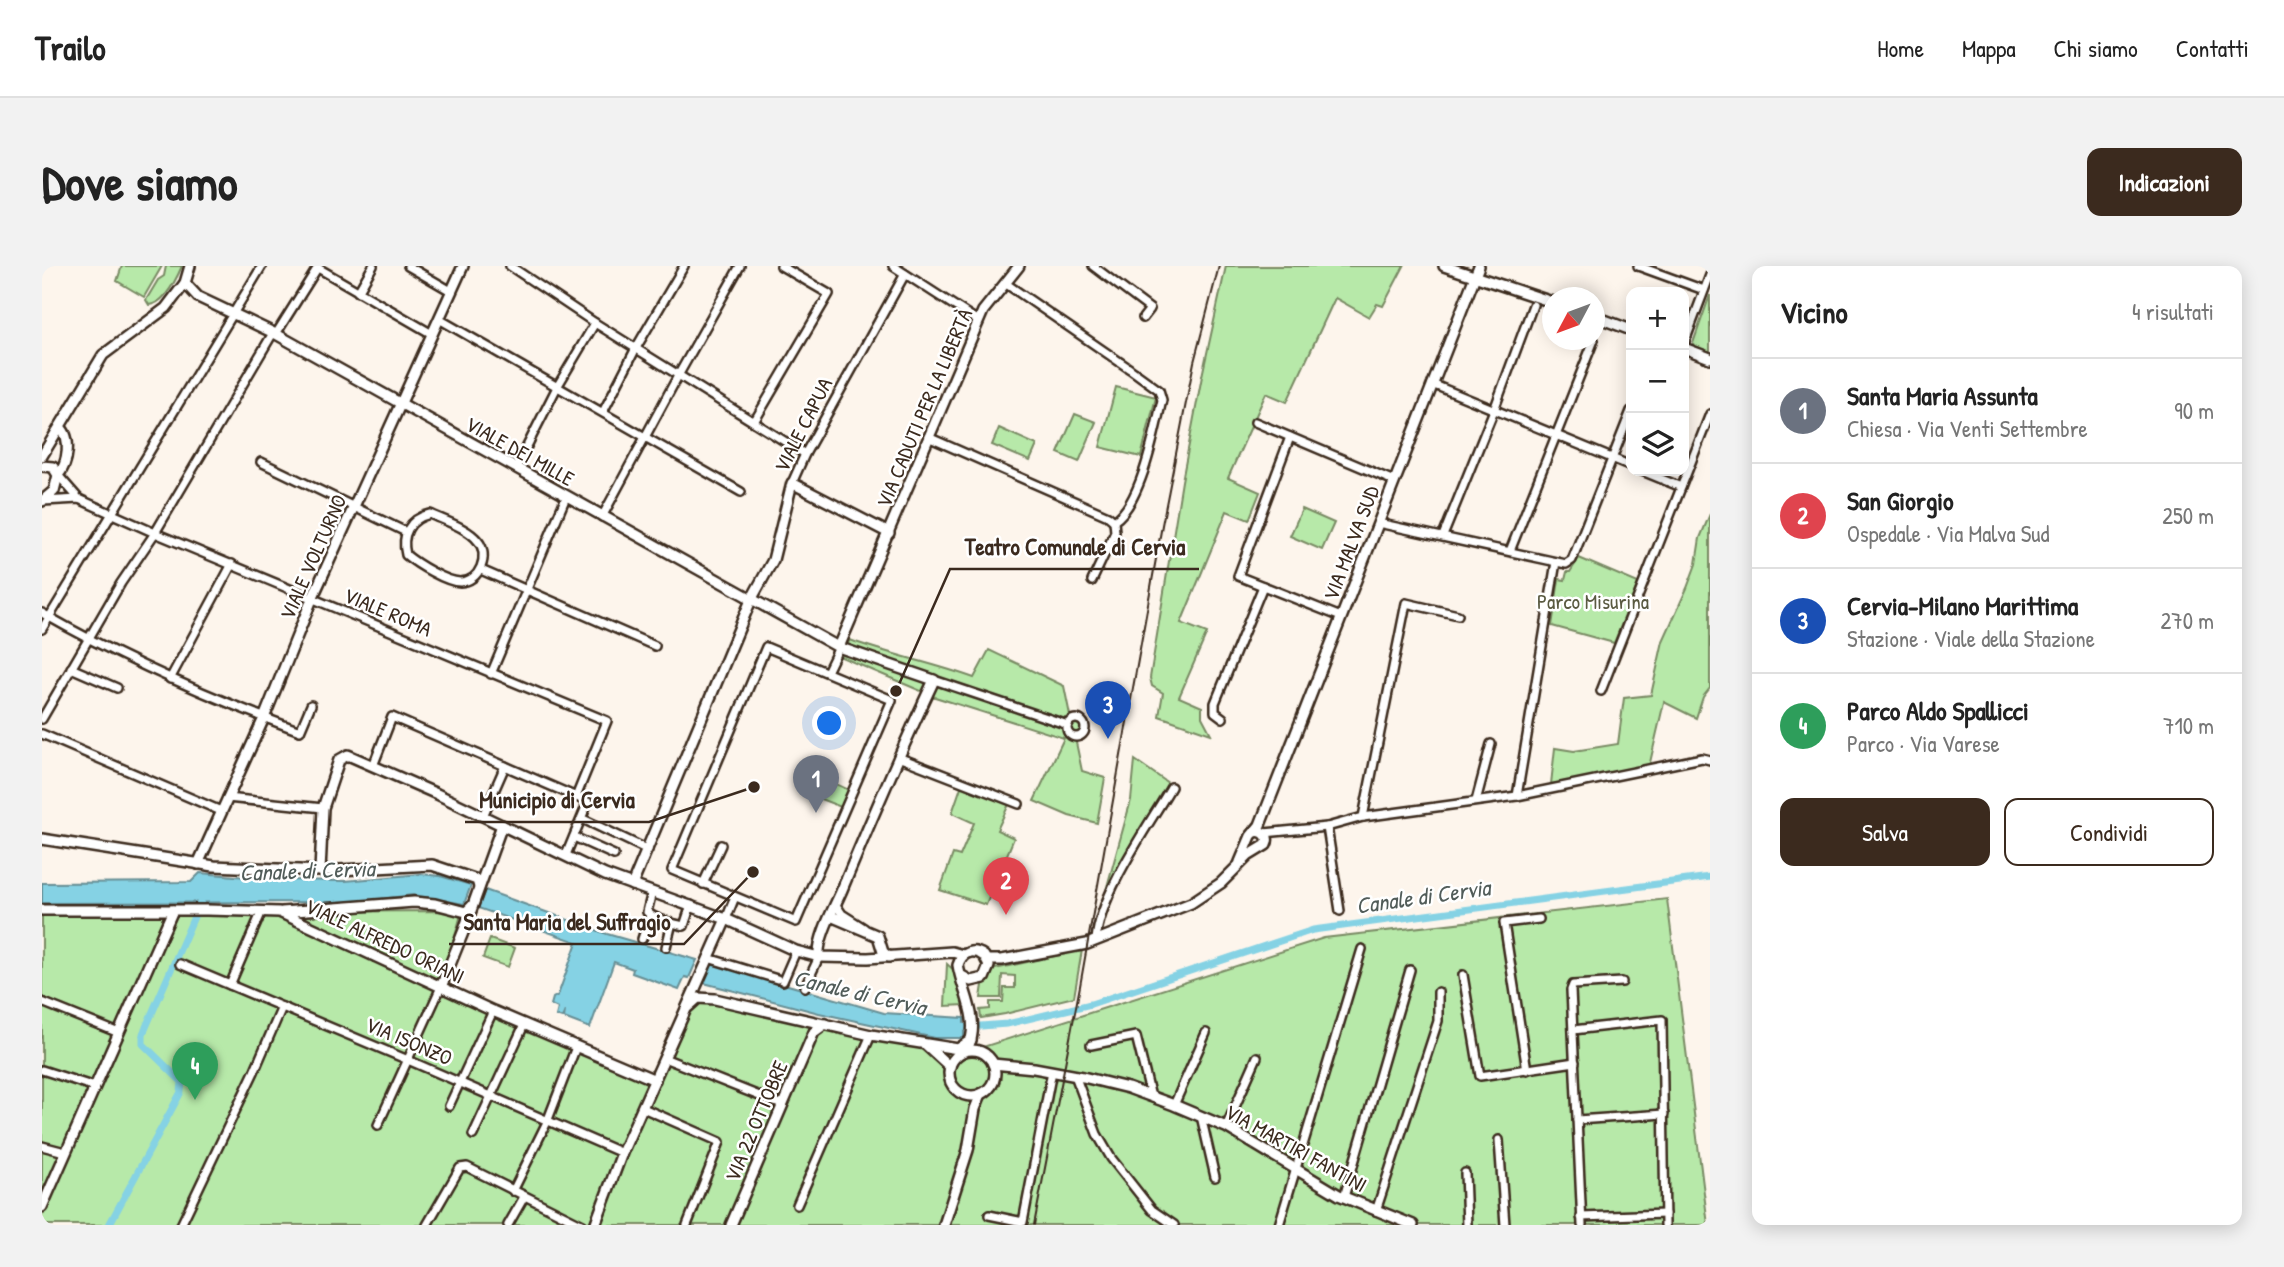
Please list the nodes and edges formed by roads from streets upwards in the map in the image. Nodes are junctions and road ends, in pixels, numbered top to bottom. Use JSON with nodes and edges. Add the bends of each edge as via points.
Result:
{"nodes":[{"id":1,"x":190,"y":266,"type":"edge"},
{"id":2,"x":262,"y":266,"type":"edge"},
{"id":3,"x":373,"y":266,"type":"edge"},
{"id":4,"x":408,"y":266,"type":"edge"},
{"id":5,"x":463,"y":266,"type":"edge"},
{"id":6,"x":510,"y":266,"type":"edge"},
{"id":7,"x":684,"y":266,"type":"edge"},
{"id":8,"x":740,"y":266,"type":"edge"},
{"id":9,"x":781,"y":266,"type":"edge"},
{"id":10,"x":893,"y":266,"type":"edge"},
{"id":11,"x":1019,"y":266,"type":"edge"},
{"id":12,"x":1093,"y":266,"type":"edge"},
{"id":13,"x":1444,"y":266,"type":"edge"},
{"id":14,"x":1479,"y":266,"type":"edge"},
{"id":15,"x":1637,"y":266,"type":"edge"},
{"id":16,"x":318,"y":267,"type":"edge"},
{"id":17,"x":905,"y":274,"type":"junction"},
{"id":18,"x":1710,"y":275,"type":"edge"},
{"id":19,"x":1474,"y":276,"type":"junction"},
{"id":20,"x":1005,"y":283,"type":"junction"},
{"id":21,"x":185,"y":284,"type":"junction"},
{"id":22,"x":1704,"y":290,"type":"junction"},
{"id":23,"x":451,"y":291,"type":"junction"},
{"id":24,"x":358,"y":292,"type":"junction"},
{"id":25,"x":1542,"y":299,"type":"edge"},
{"id":26,"x":1533,"y":305,"type":"dead end"},
{"id":27,"x":233,"y":315,"type":"junction"},
{"id":28,"x":1143,"y":318,"type":"dead end"},
{"id":29,"x":439,"y":319,"type":"junction"},
{"id":30,"x":1605,"y":320,"type":"edge"},
{"id":31,"x":978,"y":321,"type":"junction"},
{"id":32,"x":595,"y":323,"type":"junction"},
{"id":33,"x":1626,"y":328,"type":"edge"},
{"id":34,"x":1689,"y":332,"type":"edge"},
{"id":35,"x":274,"y":334,"type":"junction"},
{"id":36,"x":432,"y":334,"type":"junction"},
{"id":37,"x":636,"y":348,"type":"junction"},
{"id":38,"x":1689,"y":348,"type":"edge"},
{"id":39,"x":1590,"y":350,"type":"edge"},
{"id":40,"x":1710,"y":358,"type":"edge"},
{"id":41,"x":678,"y":374,"type":"junction"},
{"id":42,"x":1432,"y":384,"type":"junction"},
{"id":43,"x":558,"y":387,"type":"junction"},
{"id":44,"x":402,"y":405,"type":"junction"},
{"id":45,"x":1494,"y":410,"type":"junction"},
{"id":46,"x":603,"y":412,"type":"junction"},
{"id":47,"x":1630,"y":413,"type":"edge"},
{"id":48,"x":1710,"y":414,"type":"edge"},
{"id":49,"x":754,"y":422,"type":"junction"},
{"id":50,"x":1255,"y":422,"type":"dead end"},
{"id":51,"x":60,"y":427,"type":"junction"},
{"id":52,"x":1557,"y":436,"type":"junction"},
{"id":53,"x":645,"y":437,"type":"junction"},
{"id":54,"x":928,"y":437,"type":"junction"},
{"id":55,"x":1290,"y":437,"type":"junction"},
{"id":56,"x":805,"y":454,"type":"junction"},
{"id":57,"x":42,"y":456,"type":"edge"},
{"id":58,"x":1612,"y":459,"type":"junction"},
{"id":59,"x":261,"y":462,"type":"dead end"},
{"id":60,"x":1626,"y":465,"type":"edge"},
{"id":61,"x":42,"y":466,"type":"edge"},
{"id":62,"x":516,"y":468,"type":"junction"},
{"id":63,"x":58,"y":475,"type":"junction"},
{"id":64,"x":1654,"y":476,"type":"edge"},
{"id":65,"x":1394,"y":481,"type":"junction"},
{"id":66,"x":792,"y":483,"type":"junction"},
{"id":67,"x":1681,"y":487,"type":"junction"},
{"id":68,"x":741,"y":492,"type":"dead end"},
{"id":69,"x":566,"y":497,"type":"junction"},
{"id":70,"x":79,"y":499,"type":"junction"},
{"id":71,"x":42,"y":501,"type":"edge"},
{"id":72,"x":355,"y":507,"type":"junction"},
{"id":73,"x":113,"y":513,"type":"junction"},
{"id":74,"x":602,"y":517,"type":"junction"},
{"id":75,"x":1114,"y":521,"type":"junction"},
{"id":76,"x":1378,"y":523,"type":"junction"},
{"id":77,"x":406,"y":532,"type":"junction"},
{"id":78,"x":155,"y":533,"type":"junction"},
{"id":79,"x":889,"y":533,"type":"junction"},
{"id":80,"x":1443,"y":536,"type":"junction"},
{"id":81,"x":1510,"y":551,"type":"junction"},
{"id":82,"x":1556,"y":562,"type":"junction"},
{"id":83,"x":232,"y":564,"type":"junction"},
{"id":84,"x":481,"y":570,"type":"junction"},
{"id":85,"x":1092,"y":581,"type":"dead end"},
{"id":86,"x":1263,"y":586,"type":"junction"},
{"id":87,"x":527,"y":589,"type":"junction"},
{"id":88,"x":312,"y":599,"type":"junction"},
{"id":89,"x":751,"y":600,"type":"junction"},
{"id":90,"x":46,"y":615,"type":"edge"},
{"id":91,"x":1458,"y":615,"type":"dead end"},
{"id":92,"x":1341,"y":617,"type":"junction"},
{"id":93,"x":42,"y":629,"type":"edge"},
{"id":94,"x":88,"y":639,"type":"junction"},
{"id":95,"x":655,"y":646,"type":"dead end"},
{"id":96,"x":839,"y":647,"type":"junction"},
{"id":97,"x":71,"y":668,"type":"junction"},
{"id":98,"x":827,"y":672,"type":"junction"},
{"id":99,"x":491,"y":674,"type":"junction"},
{"id":100,"x":170,"y":679,"type":"junction"},
{"id":101,"x":934,"y":680,"type":"junction"},
{"id":102,"x":117,"y":688,"type":"dead end"},
{"id":103,"x":1601,"y":691,"type":"dead end"},
{"id":104,"x":312,"y":705,"type":"dead end"},
{"id":105,"x":264,"y":718,"type":"junction"},
{"id":106,"x":1223,"y":718,"type":"dead end"},
{"id":107,"x":42,"y":719,"type":"edge"},
{"id":108,"x":1068,"y":725,"type":"dead end"},
{"id":109,"x":42,"y":734,"type":"edge"},
{"id":110,"x":1491,"y":744,"type":"dead end"},
{"id":111,"x":898,"y":757,"type":"junction"},
{"id":112,"x":1710,"y":760,"type":"edge"},
{"id":113,"x":373,"y":766,"type":"junction"},
{"id":114,"x":505,"y":766,"type":"junction"},
{"id":115,"x":1171,"y":787,"type":"dead end"},
{"id":116,"x":1517,"y":796,"type":"junction"},
{"id":117,"x":576,"y":797,"type":"junction"},
{"id":118,"x":227,"y":798,"type":"junction"},
{"id":119,"x":1476,"y":801,"type":"junction"},
{"id":120,"x":1019,"y":804,"type":"dead end"},
{"id":121,"x":323,"y":808,"type":"junction"},
{"id":122,"x":221,"y":811,"type":"junction"},
{"id":123,"x":484,"y":816,"type":"junction"},
{"id":124,"x":1363,"y":817,"type":"junction"},
{"id":125,"x":585,"y":820,"type":"dead end"},
{"id":126,"x":502,"y":825,"type":"junction"},
{"id":127,"x":1327,"y":827,"type":"junction"},
{"id":128,"x":1283,"y":832,"type":"junction"},
{"id":129,"x":1259,"y":833,"type":"junction"},
{"id":130,"x":574,"y":837,"type":"junction"},
{"id":131,"x":42,"y":839,"type":"edge"},
{"id":132,"x":721,"y":845,"type":"dead end"},
{"id":133,"x":1258,"y":845,"type":"junction"},
{"id":134,"x":648,"y":850,"type":"junction"},
{"id":135,"x":566,"y":855,"type":"junction"},
{"id":136,"x":614,"y":855,"type":"dead end"},
{"id":137,"x":195,"y":863,"type":"junction"},
{"id":138,"x":320,"y":871,"type":"junction"},
{"id":139,"x":703,"y":884,"type":"junction"},
{"id":140,"x":632,"y":885,"type":"junction"},
{"id":141,"x":479,"y":887,"type":"junction"},
{"id":142,"x":652,"y":892,"type":"junction"},
{"id":143,"x":735,"y":897,"type":"junction"},
{"id":144,"x":691,"y":905,"type":"junction"},
{"id":145,"x":836,"y":905,"type":"junction"},
{"id":146,"x":472,"y":906,"type":"junction"},
{"id":147,"x":42,"y":910,"type":"edge"},
{"id":148,"x":173,"y":910,"type":"junction"},
{"id":149,"x":262,"y":911,"type":"junction"},
{"id":150,"x":462,"y":911,"type":"junction"},
{"id":151,"x":1340,"y":911,"type":"dead end"},
{"id":152,"x":279,"y":912,"type":"junction"},
{"id":153,"x":650,"y":915,"type":"junction"},
{"id":154,"x":831,"y":916,"type":"junction"},
{"id":155,"x":726,"y":919,"type":"junction"},
{"id":156,"x":1539,"y":919,"type":"dead end"},
{"id":157,"x":466,"y":922,"type":"junction"},
{"id":158,"x":672,"y":923,"type":"junction"},
{"id":159,"x":867,"y":931,"type":"junction"},
{"id":160,"x":642,"y":939,"type":"dead end"},
{"id":161,"x":1096,"y":940,"type":"junction"},
{"id":162,"x":880,"y":945,"type":"junction"},
{"id":163,"x":666,"y":947,"type":"dead end"},
{"id":164,"x":1362,"y":949,"type":"dead end"},
{"id":165,"x":796,"y":951,"type":"junction"},
{"id":166,"x":928,"y":955,"type":"junction"},
{"id":167,"x":963,"y":956,"type":"junction"},
{"id":168,"x":819,"y":957,"type":"junction"},
{"id":169,"x":889,"y":957,"type":"junction"},
{"id":170,"x":708,"y":958,"type":"junction"},
{"id":171,"x":868,"y":958,"type":"junction"},
{"id":172,"x":987,"y":960,"type":"junction"},
{"id":173,"x":1002,"y":960,"type":"junction"},
{"id":174,"x":180,"y":964,"type":"dead end"},
{"id":175,"x":958,"y":965,"type":"junction"},
{"id":176,"x":1410,"y":970,"type":"dead end"},
{"id":177,"x":988,"y":971,"type":"junction"},
{"id":178,"x":1464,"y":975,"type":"dead end"},
{"id":179,"x":962,"y":976,"type":"junction"},
{"id":180,"x":980,"y":980,"type":"junction"},
{"id":181,"x":1622,"y":982,"type":"dead end"},
{"id":182,"x":230,"y":985,"type":"junction"},
{"id":183,"x":441,"y":987,"type":"junction"},
{"id":184,"x":805,"y":987,"type":"dead end"},
{"id":185,"x":1438,"y":992,"type":"dead end"},
{"id":186,"x":42,"y":1002,"type":"edge"},
{"id":187,"x":282,"y":1007,"type":"junction"},
{"id":188,"x":971,"y":1007,"type":"junction"},
{"id":189,"x":493,"y":1011,"type":"junction"},
{"id":190,"x":684,"y":1011,"type":"junction"},
{"id":191,"x":804,"y":1018,"type":"junction"},
{"id":192,"x":825,"y":1024,"type":"junction"},
{"id":193,"x":524,"y":1025,"type":"junction"},
{"id":194,"x":1573,"y":1030,"type":"junction"},
{"id":195,"x":814,"y":1032,"type":"junction"},
{"id":196,"x":119,"y":1033,"type":"junction"},
{"id":197,"x":1206,"y":1033,"type":"dead end"},
{"id":198,"x":872,"y":1035,"type":"junction"},
{"id":199,"x":971,"y":1040,"type":"junction"},
{"id":200,"x":1091,"y":1045,"type":"dead end"},
{"id":201,"x":928,"y":1046,"type":"junction"},
{"id":202,"x":576,"y":1047,"type":"junction"},
{"id":203,"x":967,"y":1052,"type":"junction"},
{"id":204,"x":1257,"y":1057,"type":"dead end"},
{"id":205,"x":664,"y":1058,"type":"junction"},
{"id":206,"x":408,"y":1060,"type":"junction"},
{"id":207,"x":1575,"y":1062,"type":"junction"},
{"id":208,"x":993,"y":1064,"type":"junction"},
{"id":209,"x":950,"y":1067,"type":"junction"},
{"id":210,"x":1016,"y":1068,"type":"junction"},
{"id":211,"x":42,"y":1070,"type":"edge"},
{"id":212,"x":1527,"y":1070,"type":"junction"},
{"id":213,"x":1052,"y":1072,"type":"junction"},
{"id":214,"x":995,"y":1077,"type":"junction"},
{"id":215,"x":1076,"y":1078,"type":"junction"},
{"id":216,"x":655,"y":1080,"type":"junction"},
{"id":217,"x":460,"y":1083,"type":"junction"},
{"id":218,"x":1111,"y":1084,"type":"junction"},
{"id":219,"x":95,"y":1087,"type":"junction"},
{"id":220,"x":981,"y":1094,"type":"junction"},
{"id":221,"x":966,"y":1095,"type":"junction"},
{"id":222,"x":492,"y":1096,"type":"junction"},
{"id":223,"x":1151,"y":1097,"type":"junction"},
{"id":224,"x":782,"y":1105,"type":"junction"},
{"id":225,"x":1174,"y":1105,"type":"junction"},
{"id":226,"x":449,"y":1106,"type":"dead end"},
{"id":227,"x":643,"y":1108,"type":"junction"},
{"id":228,"x":975,"y":1109,"type":"junction"},
{"id":229,"x":1664,"y":1114,"type":"junction"},
{"id":230,"x":1201,"y":1116,"type":"junction"},
{"id":231,"x":1577,"y":1120,"type":"junction"},
{"id":232,"x":547,"y":1122,"type":"junction"},
{"id":233,"x":378,"y":1125,"type":"dead end"},
{"id":234,"x":1226,"y":1127,"type":"junction"},
{"id":235,"x":474,"y":1135,"type":"dead end"},
{"id":236,"x":1499,"y":1140,"type":"dead end"},
{"id":237,"x":42,"y":1146,"type":"edge"},
{"id":238,"x":65,"y":1153,"type":"junction"},
{"id":239,"x":622,"y":1153,"type":"junction"},
{"id":240,"x":1296,"y":1169,"type":"junction"},
{"id":241,"x":1465,"y":1173,"type":"dead end"},
{"id":242,"x":1215,"y":1177,"type":"dead end"},
{"id":243,"x":513,"y":1191,"type":"junction"},
{"id":244,"x":524,"y":1197,"type":"junction"},
{"id":245,"x":1344,"y":1197,"type":"junction"},
{"id":246,"x":797,"y":1205,"type":"dead end"},
{"id":247,"x":42,"y":1207,"type":"edge"},
{"id":248,"x":1376,"y":1212,"type":"junction"},
{"id":249,"x":1665,"y":1214,"type":"junction"},
{"id":250,"x":989,"y":1215,"type":"dead end"},
{"id":251,"x":1581,"y":1221,"type":"edge"},
{"id":252,"x":181,"y":1225,"type":"edge"},
{"id":253,"x":427,"y":1225,"type":"edge"},
{"id":254,"x":508,"y":1225,"type":"edge"},
{"id":255,"x":583,"y":1225,"type":"edge"},
{"id":256,"x":595,"y":1225,"type":"edge"},
{"id":257,"x":687,"y":1225,"type":"edge"},
{"id":258,"x":731,"y":1225,"type":"edge"},
{"id":259,"x":944,"y":1225,"type":"edge"},
{"id":260,"x":1174,"y":1225,"type":"edge"},
{"id":261,"x":1279,"y":1225,"type":"edge"},
{"id":262,"x":1413,"y":1225,"type":"edge"},
{"id":263,"x":1467,"y":1225,"type":"edge"},
{"id":264,"x":1505,"y":1225,"type":"edge"},
{"id":265,"x":1665,"y":1225,"type":"edge"}],
"edges":[{"from":1,"to":21,"type":"street"},
{"from":2,"to":27,"type":"street"},
{"from":3,"to":24,"type":"street"},
{"from":4,"to":23,"type":"street"},
{"from":5,"to":23,"type":"street","name":"VIALE VOLTURNO"},
{"from":6,"to":32,"type":"street"},
{"from":7,"to":37,"type":"street"},
{"from":8,"to":41,"type":"street"},
{"from":9,"to":49,"type":"street","via":[[829,294]]},
{"from":10,"to":17,"type":"street"},
{"from":11,"to":20,"type":"street","name":"VIA CADUTI PER LA LIBERTÀ"},
{"from":12,"to":28,"type":"street","via":[[1150,309]]},
{"from":13,"to":19,"type":"street"},
{"from":14,"to":19,"type":"street","name":"VIA MALVA SUD"},
{"from":15,"to":22,"type":"street"},
{"from":16,"to":24,"type":"street"},
{"from":16,"to":35,"type":"street"},
{"from":17,"to":31,"type":"street"},
{"from":17,"to":56,"type":"street","name":"VIALE CAPUA"},
{"from":18,"to":22,"type":"street"},
{"from":19,"to":25,"type":"street"},
{"from":19,"to":42,"type":"street","name":"VIA MALVA SUD"},
{"from":20,"to":31,"type":"street","name":"VIA CADUTI PER LA LIBERTÀ"},
{"from":20,"to":75,"type":"street","via":[[1159,390],[1163,400],[1146,465],[1124,514]]},
{"from":21,"to":27,"type":"street","name":"VIALE DEI MILLE","via":[[198,297]]},
{"from":21,"to":51,"type":"street","via":[[159,315],[103,355]]},
{"from":22,"to":34,"type":"street"},
{"from":23,"to":29,"type":"street","name":"VIALE VOLTURNO"},
{"from":24,"to":36,"type":"street"},
{"from":26,"to":45,"type":"street"},
{"from":27,"to":35,"type":"street","name":"VIALE DEI MILLE"},
{"from":27,"to":73,"type":"street"},
{"from":29,"to":36,"type":"street","name":"VIALE VOLTURNO"},
{"from":29,"to":43,"type":"street"},
{"from":30,"to":33,"type":"street"},
{"from":31,"to":54,"type":"street","name":"VIA CADUTI PER LA LIBERTÀ"},
{"from":32,"to":37,"type":"street"},
{"from":32,"to":43,"type":"street"},
{"from":35,"to":44,"type":"street","name":"VIALE DEI MILLE"},
{"from":35,"to":78,"type":"street"},
{"from":36,"to":44,"type":"street","name":"VIALE VOLTURNO"},
{"from":37,"to":41,"type":"street"},
{"from":37,"to":46,"type":"street"},
{"from":38,"to":40,"type":"street"},
{"from":39,"to":52,"type":"street"},
{"from":41,"to":49,"type":"street"},
{"from":41,"to":53,"type":"street"},
{"from":42,"to":45,"type":"street"},
{"from":42,"to":65,"type":"street","name":"VIA MALVA SUD"},
{"from":43,"to":46,"type":"street"},
{"from":43,"to":62,"type":"street"},
{"from":44,"to":62,"type":"street","name":"VIALE DEI MILLE"},
{"from":44,"to":72,"type":"street","name":"VIALE VOLTURNO"},
{"from":45,"to":52,"type":"street"},
{"from":45,"to":80,"type":"street"},
{"from":46,"to":53,"type":"street"},
{"from":47,"to":58,"type":"street"},
{"from":48,"to":67,"type":"street"},
{"from":49,"to":56,"type":"street"},
{"from":50,"to":55,"type":"street"},
{"from":51,"to":57,"type":"street"},
{"from":51,"to":63,"type":"street","via":[[67,440],[64,466]]},
{"from":52,"to":58,"type":"street"},
{"from":52,"to":81,"type":"street"},
{"from":53,"to":68,"type":"street"},
{"from":53,"to":74,"type":"street"},
{"from":54,"to":75,"type":"street"},
{"from":54,"to":79,"type":"street","name":"VIA CADUTI PER LA LIBERTÀ"},
{"from":55,"to":65,"type":"street"},
{"from":55,"to":86,"type":"street","via":[[1238,576]]},
{"from":56,"to":66,"type":"street","name":"VIALE CAPUA"},
{"from":58,"to":60,"type":"street"},
{"from":58,"to":82,"type":"street","via":[[1572,560]]},
{"from":59,"to":72,"type":"street"},
{"from":61,"to":63,"type":"street","via":[[53,467]]},
{"from":62,"to":69,"type":"street","name":"VIALE DEI MILLE"},
{"from":63,"to":70,"type":"street","name":"VIALE ROMA"},
{"from":63,"to":71,"type":"street","via":[[54,491]]},
{"from":64,"to":67,"type":"street"},
{"from":65,"to":76,"type":"street","name":"VIA MALVA SUD"},
{"from":66,"to":79,"type":"street"},
{"from":66,"to":89,"type":"street","name":"VIALE CAPUA","via":[[773,560]]},
{"from":67,"to":103,"type":"street"},
{"from":69,"to":74,"type":"street","name":"VIALE DEI MILLE"},
{"from":69,"to":87,"type":"street"},
{"from":70,"to":71,"type":"street","name":"VIALE ROMA"},
{"from":70,"to":73,"type":"street","name":"VIALE ROMA"},
{"from":72,"to":77,"type":"street"},
{"from":72,"to":88,"type":"street","name":"VIALE VOLTURNO"},
{"from":73,"to":78,"type":"street","name":"VIALE ROMA"},
{"from":73,"to":90,"type":"street"},
{"from":74,"to":89,"type":"street","name":"VIALE DEI MILLE"},
{"from":75,"to":85,"type":"street","via":[[1115,532]]},
{"from":76,"to":80,"type":"street"},
{"from":76,"to":92,"type":"street","name":"VIA MALVA SUD"},
{"from":77,"to":84,"type":"street","via":[[406,555],[430,571],[460,582]]},
{"from":77,"to":84,"type":"street","via":[[415,520],[430,514],[473,535],[481,543]]},
{"from":78,"to":83,"type":"street","name":"VIALE ROMA"},
{"from":78,"to":94,"type":"street"},
{"from":79,"to":96,"type":"street","name":"VIA CADUTI PER LA LIBERTÀ"},
{"from":80,"to":81,"type":"street"},
{"from":81,"to":82,"type":"street"},
{"from":82,"to":116,"type":"street"},
{"from":83,"to":88,"type":"street","name":"VIALE ROMA"},
{"from":83,"to":100,"type":"street"},
{"from":84,"to":87,"type":"street"},
{"from":86,"to":92,"type":"street"},
{"from":86,"to":106,"type":"street","via":[[1215,703],[1215,712]]},
{"from":87,"to":95,"type":"street"},
{"from":87,"to":99,"type":"street"},
{"from":88,"to":99,"type":"street","name":"VIALE ROMA"},
{"from":88,"to":105,"type":"street","name":"VIALE VOLTURNO"},
{"from":89,"to":96,"type":"street","name":"VIALE DEI MILLE"},
{"from":89,"to":134,"type":"street","name":"VIALE CAPUA"},
{"from":90,"to":93,"type":"street"},
{"from":90,"to":94,"type":"street"},
{"from":91,"to":124,"type":"street","via":[[1406,603]]},
{"from":92,"to":129,"type":"street","name":"VIA MALVA SUD"},
{"from":94,"to":97,"type":"street"},
{"from":94,"to":100,"type":"street"},
{"from":96,"to":98,"type":"street"},
{"from":96,"to":101,"type":"street","name":"VIALE DEI MILLE"},
{"from":97,"to":102,"type":"street"},
{"from":97,"to":107,"type":"street"},
{"from":98,"to":139,"type":"street","via":[[766,647],[672,870]]},
{"from":98,"to":143,"type":"street","via":[[892,700],[796,922]]},
{"from":99,"to":117,"type":"street","name":"VIALE ROMA","via":[[607,721]]},
{"from":100,"to":105,"type":"street"},
{"from":101,"to":108,"type":"street"},
{"from":101,"to":111,"type":"street"},
{"from":104,"to":105,"type":"street","via":[[300,731]]},
{"from":105,"to":118,"type":"street","name":"VIALE VOLTURNO"},
{"from":109,"to":122,"type":"street"},
{"from":110,"to":119,"type":"street"},
{"from":111,"to":120,"type":"street"},
{"from":111,"to":145,"type":"street"},
{"from":112,"to":116,"type":"street"},
{"from":113,"to":114,"type":"street","via":[[392,717]]},
{"from":113,"to":121,"type":"street","via":[[348,755],[339,760]]},
{"from":113,"to":123,"type":"street"},
{"from":114,"to":117,"type":"street"},
{"from":114,"to":123,"type":"street"},
{"from":115,"to":161,"type":"street","via":[[1110,892]]},
{"from":116,"to":119,"type":"street"},
{"from":117,"to":130,"type":"street","via":[[588,802]]},
{"from":118,"to":121,"type":"street"},
{"from":118,"to":122,"type":"street","name":"VIALE VOLTURNO"},
{"from":119,"to":124,"type":"street"},
{"from":121,"to":138,"type":"street"},
{"from":122,"to":137,"type":"street","name":"VIALE VOLTURNO"},
{"from":123,"to":126,"type":"street"},
{"from":124,"to":127,"type":"street"},
{"from":125,"to":134,"type":"street"},
{"from":126,"to":135,"type":"street"},
{"from":126,"to":141,"type":"street"},
{"from":127,"to":128,"type":"street"},
{"from":127,"to":151,"type":"street"},
{"from":128,"to":129,"type":"street"},
{"from":128,"to":133,"type":"street"},
{"from":129,"to":133,"type":"street","name":"VIA MALVA SUD","via":[[1251,836]]},
{"from":129,"to":133,"type":"street","via":[[1267,837]]},
{"from":130,"to":135,"type":"street"},
{"from":130,"to":136,"type":"street"},
{"from":131,"to":137,"type":"street"},
{"from":132,"to":139,"type":"street"},
{"from":133,"to":161,"type":"street","via":[[1220,883],[1191,903]]},
{"from":134,"to":140,"type":"street","name":"VIALE CAPUA"},
{"from":135,"to":140,"type":"street"},
{"from":137,"to":138,"type":"street"},
{"from":138,"to":141,"type":"street","via":[[432,865],[477,880]]},
{"from":139,"to":143,"type":"street"},
{"from":140,"to":142,"type":"street"},
{"from":141,"to":146,"type":"street"},
{"from":142,"to":144,"type":"street"},
{"from":142,"to":153,"type":"street"},
{"from":143,"to":155,"type":"street"},
{"from":144,"to":155,"type":"street"},
{"from":144,"to":158,"type":"street","via":[[684,926]]},
{"from":145,"to":154,"type":"street"},
{"from":145,"to":159,"type":"street"},
{"from":146,"to":150,"type":"street"},
{"from":146,"to":157,"type":"street"},
{"from":147,"to":148,"type":"street","name":"VIALE ALFREDO ORIANI"},
{"from":148,"to":149,"type":"street","name":"VIALE ALFREDO ORIANI"},
{"from":148,"to":196,"type":"street"},
{"from":149,"to":152,"type":"street","name":"VIALE ALFREDO ORIANI"},
{"from":149,"to":182,"type":"street"},
{"from":150,"to":152,"type":"street","via":[[414,902]]},
{"from":150,"to":157,"type":"street"},
{"from":152,"to":183,"type":"street","name":"VIALE ALFREDO ORIANI"},
{"from":153,"to":158,"type":"street"},
{"from":153,"to":160,"type":"street"},
{"from":154,"to":159,"type":"street"},
{"from":154,"to":168,"type":"street"},
{"from":155,"to":165,"type":"street"},
{"from":155,"to":170,"type":"street"},
{"from":156,"to":212,"type":"street","via":[[1504,923]]},
{"from":157,"to":183,"type":"street"},
{"from":158,"to":163,"type":"street"},
{"from":159,"to":162,"type":"street","via":[[878,936]]},
{"from":161,"to":173,"type":"street"},
{"from":162,"to":169,"type":"street"},
{"from":162,"to":171,"type":"street"},
{"from":164,"to":240,"type":"street"},
{"from":165,"to":168,"type":"street"},
{"from":165,"to":170,"type":"street","via":[[780,980]]},
{"from":166,"to":167,"type":"street","via":[[952,952]]},
{"from":166,"to":169,"type":"street"},
{"from":166,"to":175,"type":"street"},
{"from":167,"to":172,"type":"street","via":[[976,951]]},
{"from":167,"to":175,"type":"street"},
{"from":168,"to":171,"type":"street"},
{"from":168,"to":184,"type":"street"},
{"from":169,"to":171,"type":"street"},
{"from":170,"to":190,"type":"street"},
{"from":172,"to":173,"type":"street"},
{"from":172,"to":177,"type":"street"},
{"from":173,"to":177,"type":"street"},
{"from":174,"to":182,"type":"street","name":"VIA ISONZO"},
{"from":175,"to":179,"type":"street"},
{"from":176,"to":245,"type":"street"},
{"from":177,"to":180,"type":"street"},
{"from":178,"to":212,"type":"street","via":[[1480,1076]]},
{"from":179,"to":180,"type":"street"},
{"from":179,"to":188,"type":"street"},
{"from":180,"to":188,"type":"street"},
{"from":181,"to":194,"type":"street","via":[[1573,985]]},
{"from":182,"to":187,"type":"street","name":"VIA ISONZO"},
{"from":183,"to":189,"type":"street","name":"VIALE ALFREDO ORIANI"},
{"from":183,"to":206,"type":"street"},
{"from":185,"to":248,"type":"street","via":[[1438,1021]]},
{"from":186,"to":196,"type":"street"},
{"from":187,"to":206,"type":"street","name":"VIA ISONZO"},
{"from":187,"to":252,"type":"street"},
{"from":188,"to":199,"type":"street"},
{"from":189,"to":193,"type":"street","name":"VIALE ALFREDO ORIANI"},
{"from":189,"to":217,"type":"street"},
{"from":190,"to":191,"type":"street","via":[[698,998]]},
{"from":190,"to":205,"type":"street"},
{"from":191,"to":192,"type":"street"},
{"from":191,"to":195,"type":"street"},
{"from":192,"to":195,"type":"street"},
{"from":192,"to":198,"type":"street"},
{"from":193,"to":202,"type":"street","name":"VIALE ALFREDO ORIANI"},
{"from":193,"to":222,"type":"street"},
{"from":194,"to":207,"type":"street"},
{"from":194,"to":229,"type":"street","via":[[1662,1020]]},
{"from":195,"to":224,"type":"street","name":"VIA 22 OTTOBRE"},
{"from":196,"to":219,"type":"street"},
{"from":197,"to":225,"type":"street"},
{"from":198,"to":201,"type":"street"},
{"from":198,"to":246,"type":"street"},
{"from":199,"to":201,"type":"street","via":[[958,1049]]},
{"from":199,"to":203,"type":"street"},
{"from":200,"to":223,"type":"street","via":[[1136,1036]]},
{"from":201,"to":203,"type":"street","via":[[951,1055]]},
{"from":201,"to":209,"type":"street"},
{"from":202,"to":216,"type":"street","name":"VIALE ALFREDO ORIANI"},
{"from":202,"to":232,"type":"street"},
{"from":203,"to":208,"type":"street","via":[[984,1054]]},
{"from":203,"to":209,"type":"street"},
{"from":204,"to":234,"type":"street"},
{"from":205,"to":216,"type":"street"},
{"from":205,"to":224,"type":"street"},
{"from":206,"to":217,"type":"street","name":"VIA ISONZO"},
{"from":206,"to":233,"type":"street"},
{"from":207,"to":212,"type":"street"},
{"from":207,"to":231,"type":"street"},
{"from":208,"to":210,"type":"street"},
{"from":208,"to":214,"type":"street"},
{"from":209,"to":221,"type":"street","via":[[954,1087]]},
{"from":210,"to":213,"type":"street","name":"VIA MARTIRI FANTINI"},
{"from":210,"to":214,"type":"street"},
{"from":211,"to":219,"type":"street"},
{"from":213,"to":215,"type":"street","name":"VIA MARTIRI FANTINI"},
{"from":213,"to":218,"type":"street","name":"VIA MARTIRI FANTINI"},
{"from":213,"to":250,"type":"street","via":[[1023,1222]]},
{"from":214,"to":220,"type":"street"},
{"from":215,"to":218,"type":"street","name":"VIA MARTIRI FANTINI"},
{"from":215,"to":260,"type":"street","via":[[1111,1158],[1152,1210]]},
{"from":216,"to":227,"type":"street"},
{"from":217,"to":222,"type":"street","name":"VIA ISONZO"},
{"from":217,"to":226,"type":"street"},
{"from":218,"to":223,"type":"street","name":"VIA MARTIRI FANTINI"},
{"from":219,"to":238,"type":"street"},
{"from":220,"to":221,"type":"street"},
{"from":220,"to":228,"type":"street"},
{"from":221,"to":228,"type":"street"},
{"from":222,"to":232,"type":"street","name":"VIA ISONZO"},
{"from":222,"to":235,"type":"street"},
{"from":223,"to":225,"type":"street","name":"VIA MARTIRI FANTINI"},
{"from":224,"to":258,"type":"street","name":"VIA 22 OTTOBRE"},
{"from":225,"to":230,"type":"street","name":"VIA MARTIRI FANTINI"},
{"from":227,"to":239,"type":"street"},
{"from":227,"to":257,"type":"street","via":[[720,1142]]},
{"from":228,"to":259,"type":"street","via":[[968,1150]]},
{"from":229,"to":231,"type":"street"},
{"from":229,"to":249,"type":"street"},
{"from":230,"to":234,"type":"street","name":"VIA MARTIRI FANTINI"},
{"from":230,"to":242,"type":"street","name":"VIA MARTIRI FANTINI"},
{"from":231,"to":251,"type":"street"},
{"from":232,"to":239,"type":"street","name":"VIA ISONZO"},
{"from":232,"to":243,"type":"street"},
{"from":234,"to":240,"type":"street","name":"VIA MARTIRI FANTINI"},
{"from":236,"to":264,"type":"street"},
{"from":237,"to":238,"type":"street"},
{"from":238,"to":247,"type":"street"},
{"from":239,"to":256,"type":"street"},
{"from":240,"to":245,"type":"street","name":"VIA MARTIRI FANTINI"},
{"from":240,"to":261,"type":"street"},
{"from":241,"to":263,"type":"street"},
{"from":243,"to":244,"type":"street"},
{"from":243,"to":253,"type":"street","via":[[479,1172],[460,1168]]},
{"from":244,"to":254,"type":"street"},
{"from":244,"to":255,"type":"street"},
{"from":245,"to":248,"type":"street","name":"VIA MARTIRI FANTINI"},
{"from":248,"to":262,"type":"street","name":"VIA MARTIRI FANTINI"},
{"from":249,"to":251,"type":"street"},
{"from":249,"to":265,"type":"street"}]}
